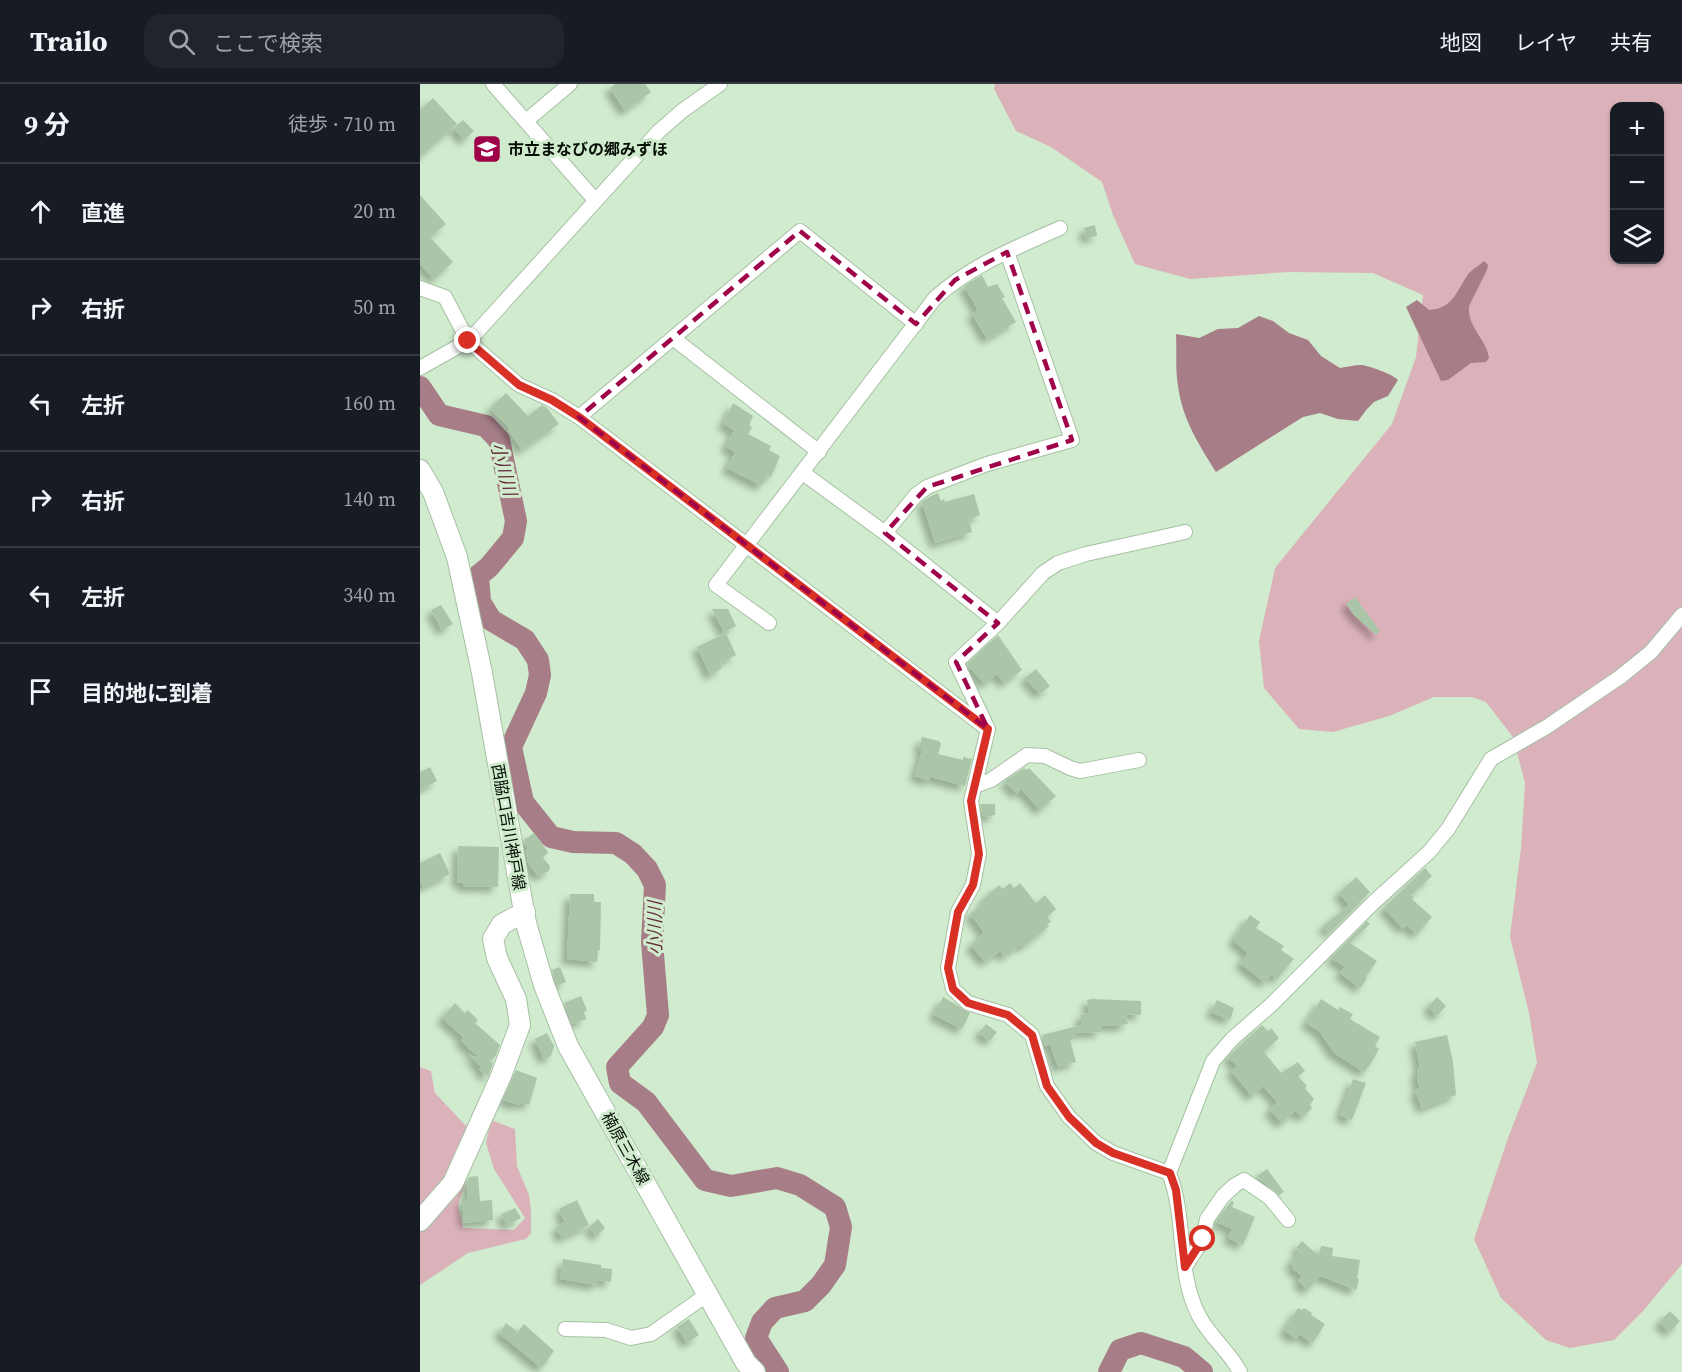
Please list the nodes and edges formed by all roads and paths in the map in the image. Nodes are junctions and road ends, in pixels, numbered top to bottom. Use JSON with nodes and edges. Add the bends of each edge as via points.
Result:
{"nodes":[{"id":1,"x":493,"y":84,"type":"edge"},
{"id":2,"x":570,"y":84,"type":"edge"},
{"id":3,"x":720,"y":84,"type":"edge"},
{"id":4,"x":526,"y":121,"type":"junction"},
{"id":5,"x":595,"y":200,"type":"junction"},
{"id":6,"x":1060,"y":228,"type":"dead end"},
{"id":7,"x":1007,"y":252,"type":"junction"},
{"id":8,"x":420,"y":288,"type":"edge"},
{"id":9,"x":916,"y":324,"type":"junction"},
{"id":10,"x":673,"y":338,"type":"junction"},
{"id":11,"x":468,"y":341,"type":"junction"},
{"id":12,"x":420,"y":368,"type":"edge"},
{"id":13,"x":579,"y":417,"type":"junction"},
{"id":14,"x":819,"y":452,"type":"junction"},
{"id":15,"x":420,"y":470,"type":"edge"},
{"id":16,"x":803,"y":473,"type":"junction"},
{"id":17,"x":1185,"y":532,"type":"dead end"},
{"id":18,"x":885,"y":533,"type":"junction"},
{"id":19,"x":746,"y":544,"type":"junction"},
{"id":20,"x":1682,"y":615,"type":"edge"},
{"id":21,"x":998,"y":622,"type":"junction"},
{"id":22,"x":769,"y":623,"type":"dead end"},
{"id":23,"x":988,"y":729,"type":"junction"},
{"id":24,"x":1139,"y":760,"type":"dead end"},
{"id":25,"x":975,"y":786,"type":"junction"},
{"id":26,"x":525,"y":912,"type":"junction"},
{"id":27,"x":1170,"y":1173,"type":"junction"},
{"id":28,"x":1288,"y":1220,"type":"dead end"},
{"id":29,"x":420,"y":1221,"type":"edge"},
{"id":30,"x":1185,"y":1267,"type":"junction"},
{"id":31,"x":708,"y":1294,"type":"junction"},
{"id":32,"x":565,"y":1329,"type":"dead end"},
{"id":33,"x":755,"y":1372,"type":"edge"},
{"id":34,"x":1240,"y":1372,"type":"edge"}],
"edges":[{"from":1,"to":4,"type":"street"},
{"from":2,"to":4,"type":"street"},
{"from":3,"to":5,"type":"street","via":[[658,132]]},
{"from":4,"to":5,"type":"street"},
{"from":5,"to":11,"type":"street"},
{"from":6,"to":7,"type":"street"},
{"from":7,"to":9,"type":"street","via":[[955,280],[935,298]]},
{"from":7,"to":18,"type":"street","via":[[1072,440],[987,464],[927,487]]},
{"from":8,"to":11,"type":"street","via":[[445,297]]},
{"from":9,"to":10,"type":"street","via":[[800,231]]},
{"from":9,"to":14,"type":"street"},
{"from":10,"to":13,"type":"street"},
{"from":10,"to":14,"type":"street"},
{"from":11,"to":12,"type":"street"},
{"from":11,"to":13,"type":"street","via":[[519,385]]},
{"from":13,"to":19,"type":"street"},
{"from":14,"to":16,"type":"street"},
{"from":15,"to":26,"type":"main road","name":"西脇口吉川神戸線","via":[[433,492],[457,557]]},
{"from":16,"to":18,"type":"street"},
{"from":16,"to":19,"type":"street"},
{"from":17,"to":21,"type":"street","via":[[1058,563],[1043,573]]},
{"from":18,"to":21,"type":"street"},
{"from":19,"to":22,"type":"street","via":[[716,585]]},
{"from":19,"to":23,"type":"street"},
{"from":20,"to":27,"type":"street","via":[[1651,652],[1620,677],[1491,759],[1448,829],[1429,852],[1232,1039],[1213,1061]]},
{"from":21,"to":23,"type":"street","via":[[956,662]]},
{"from":23,"to":25,"type":"street"},
{"from":24,"to":25,"type":"street","via":[[1080,771],[1045,756],[1027,756]]},
{"from":25,"to":27,"type":"street","via":[[971,801],[979,854],[973,885],[958,912],[948,968],[953,989],[968,1003],[1008,1015],[1032,1035],[1047,1086],[1069,1117],[1096,1143]]},
{"from":26,"to":29,"type":"main road","name":"西脇口吉川神戸線","via":[[502,924],[493,939],[497,958],[516,999],[520,1025],[453,1183]]},
{"from":26,"to":31,"type":"main road","name":"楠原三木線","via":[[544,985],[568,1046]]},
{"from":27,"to":30,"type":"street","via":[[1176,1190]]},
{"from":28,"to":30,"type":"street","via":[[1270,1198],[1244,1180],[1218,1202],[1207,1219],[1203,1239]]},
{"from":30,"to":34,"type":"street","via":[[1199,1317]]},
{"from":31,"to":32,"type":"street","via":[[651,1334],[631,1338],[606,1330]]},
{"from":31,"to":33,"type":"main road","name":"楠原三木線","via":[[746,1363]]}]}
